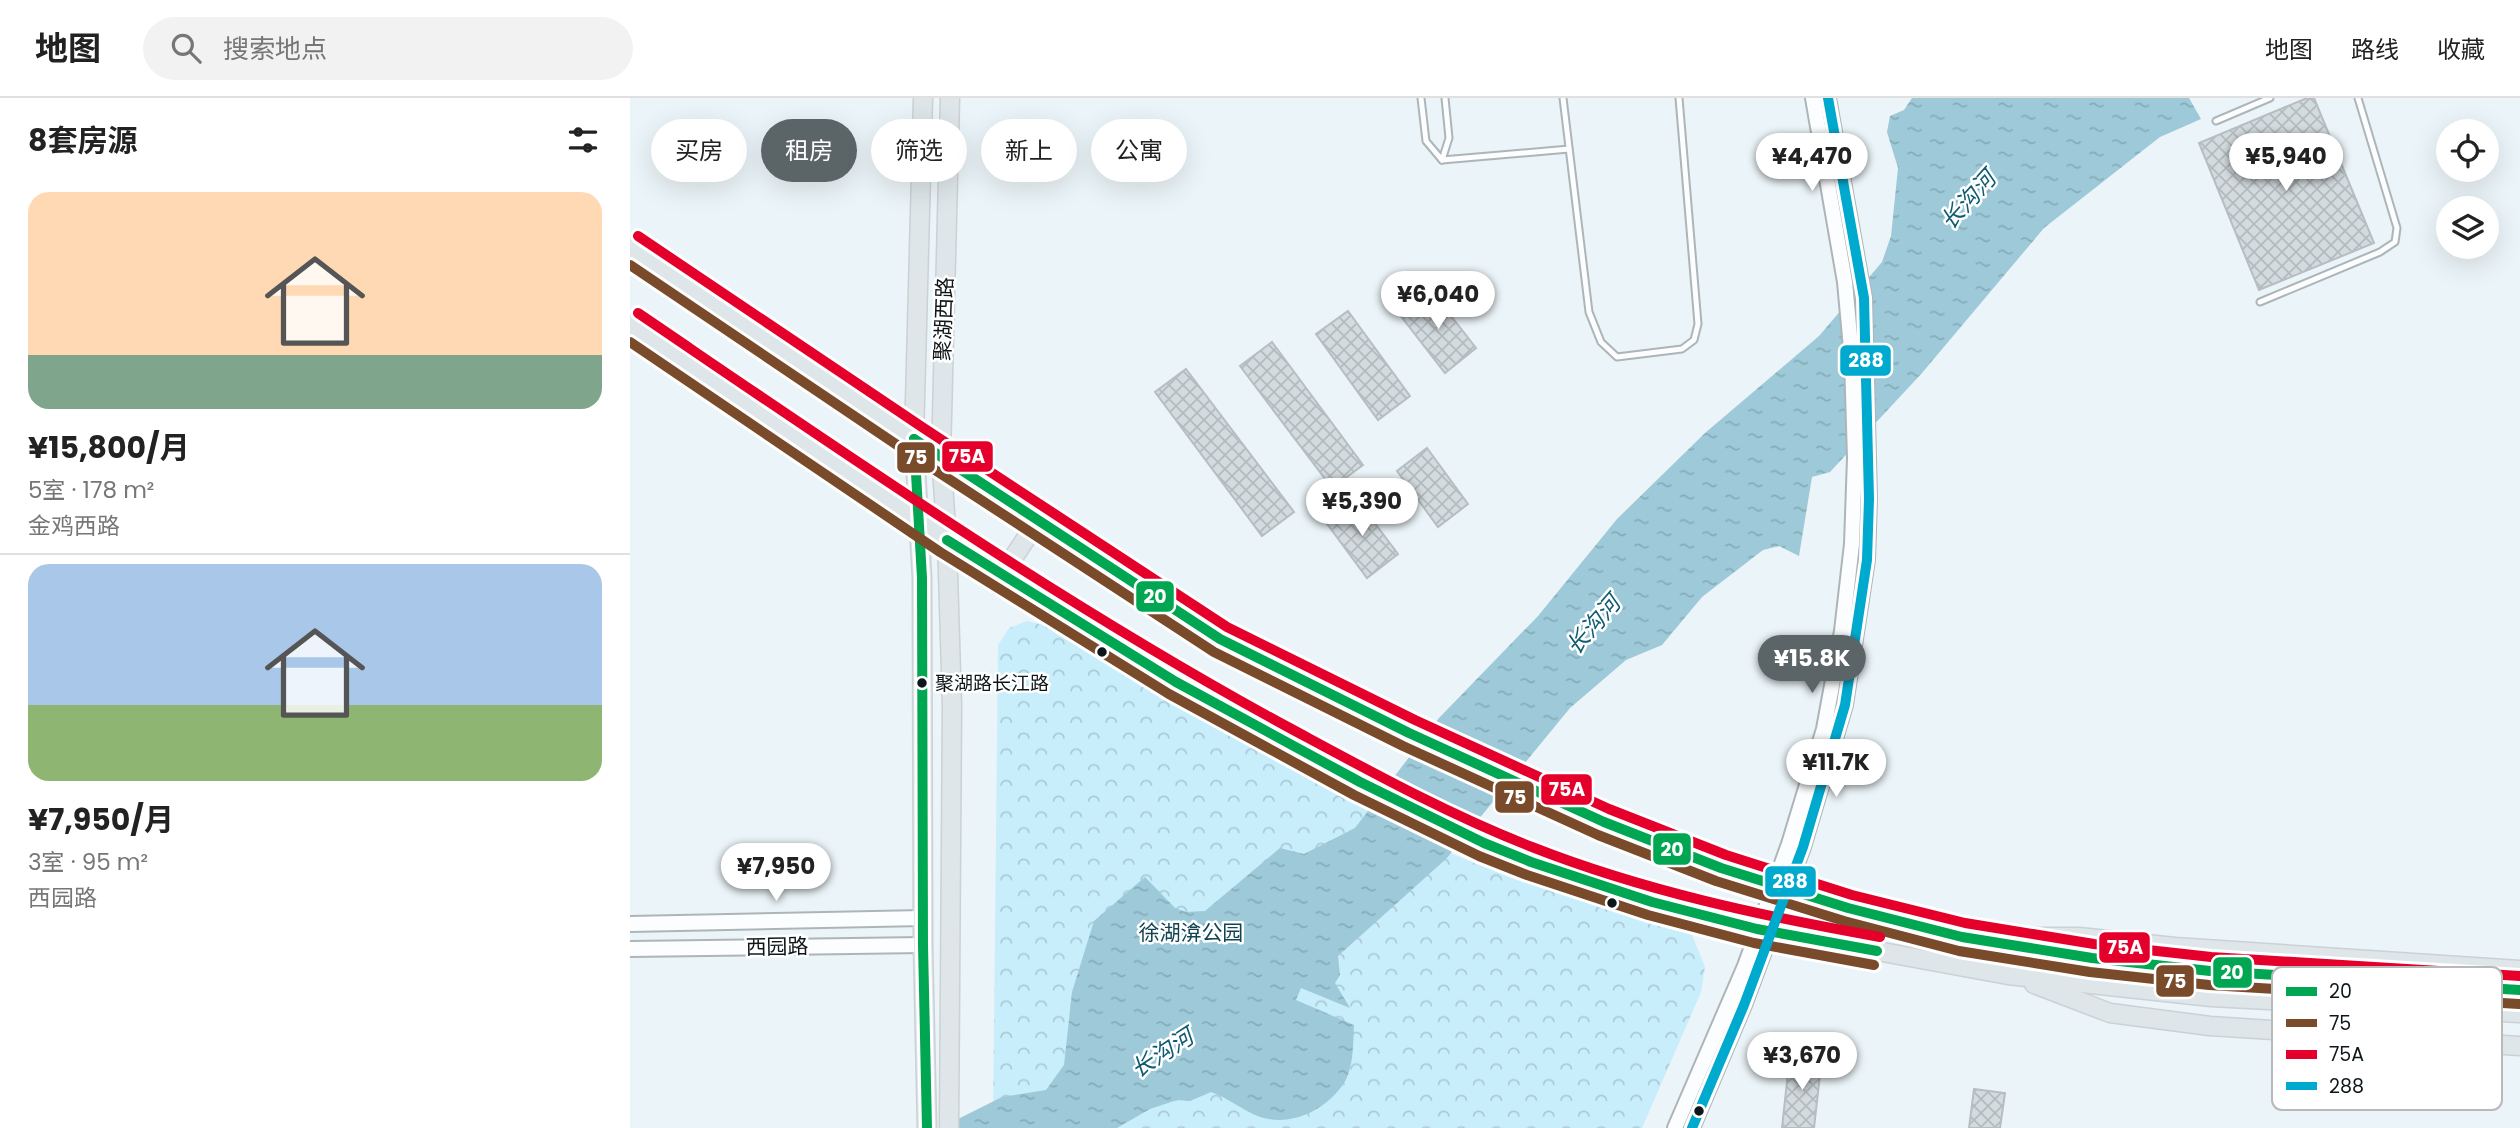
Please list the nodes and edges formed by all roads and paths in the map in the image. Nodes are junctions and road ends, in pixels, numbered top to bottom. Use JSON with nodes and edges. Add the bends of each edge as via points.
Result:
{"nodes":[{"id":1,"x":923,"y":98,"type":"edge"},
{"id":2,"x":950,"y":98,"type":"edge"},
{"id":3,"x":1421,"y":98,"type":"edge"},
{"id":4,"x":1445,"y":98,"type":"edge"},
{"id":5,"x":1563,"y":98,"type":"edge"},
{"id":6,"x":1679,"y":98,"type":"edge"},
{"id":7,"x":1813,"y":98,"type":"edge"},
{"id":8,"x":1828,"y":98,"type":"edge"},
{"id":9,"x":2270,"y":98,"type":"edge"},
{"id":10,"x":2358,"y":98,"type":"edge"},
{"id":11,"x":2216,"y":121,"type":"dead end"},
{"id":12,"x":1569,"y":149,"type":"junction"},
{"id":13,"x":1442,"y":160,"type":"junction"},
{"id":14,"x":630,"y":248,"type":"edge"},
{"id":15,"x":2260,"y":302,"type":"dead end"},
{"id":16,"x":630,"y":325,"type":"edge"},
{"id":17,"x":914,"y":439,"type":"junction"},
{"id":18,"x":941,"y":456,"type":"junction"},
{"id":19,"x":918,"y":522,"type":"junction"},
{"id":20,"x":1052,"y":529,"type":"junction"},
{"id":21,"x":947,"y":540,"type":"junction"},
{"id":22,"x":1019,"y":585,"type":"junction"},
{"id":23,"x":1782,"y":886,"type":"junction"},
{"id":24,"x":923,"y":918,"type":"junction"},
{"id":25,"x":630,"y":923,"type":"edge"},
{"id":26,"x":1764,"y":931,"type":"junction"},
{"id":27,"x":1962,"y":937,"type":"junction"},
{"id":28,"x":923,"y":945,"type":"junction"},
{"id":29,"x":630,"y":949,"type":"edge"},
{"id":30,"x":2475,"y":967,"type":"edge"},
{"id":31,"x":2502,"y":969,"type":"edge"},
{"id":32,"x":2520,"y":970,"type":"edge"},
{"id":33,"x":2008,"y":975,"type":"junction"},
{"id":34,"x":2272,"y":975,"type":"edge"},
{"id":35,"x":2502,"y":989,"type":"edge"},
{"id":36,"x":2520,"y":990,"type":"edge"},
{"id":37,"x":2272,"y":1000,"type":"edge"},
{"id":38,"x":2502,"y":1012,"type":"edge"},
{"id":39,"x":2520,"y":1013,"type":"edge"},
{"id":40,"x":2272,"y":1030,"type":"edge"},
{"id":41,"x":2502,"y":1045,"type":"edge"},
{"id":42,"x":2520,"y":1046,"type":"edge"},
{"id":43,"x":927,"y":1119,"type":"edge"},
{"id":44,"x":949,"y":1128,"type":"edge"},
{"id":45,"x":1675,"y":1128,"type":"edge"},
{"id":46,"x":1692,"y":1128,"type":"edge"}],
"edges":[{"from":1,"to":17,"type":"main road","name":"聚湖西路"},
{"from":2,"to":18,"type":"main road","name":"聚湖西路"},
{"from":3,"to":13,"type":"lane","via":[[1426,141]]},
{"from":4,"to":13,"type":"lane","via":[[1449,138]]},
{"from":5,"to":12,"type":"lane"},
{"from":6,"to":12,"type":"lane","via":[[1698,324],[1694,340],[1682,349],[1617,357],[1601,342],[1589,312]]},
{"from":7,"to":23,"type":"street","via":[[1850,323],[1855,458],[1852,544],[1824,729]]},
{"from":8,"to":23,"type":"street","via":[[1864,298],[1867,560],[1845,705],[1803,847]]},
{"from":9,"to":11,"type":"lane"},
{"from":10,"to":15,"type":"lane","via":[[2398,228],[2395,242]]},
{"from":12,"to":13,"type":"lane"},
{"from":14,"to":17,"type":"main road"},
{"from":16,"to":19,"type":"main road"},
{"from":17,"to":18,"type":"main road"},
{"from":17,"to":19,"type":"main road","name":"聚湖西路"},
{"from":18,"to":20,"type":"main road"},
{"from":18,"to":21,"type":"main road","name":"聚湖西路"},
{"from":19,"to":21,"type":"main road"},
{"from":19,"to":24,"type":"main road","name":"聚湖西路"},
{"from":20,"to":22,"type":"main road","via":[[1031,531],[1011,561]]},
{"from":20,"to":23,"type":"main road","via":[[1220,639],[1409,733],[1604,822],[1721,868]]},
{"from":21,"to":22,"type":"main road"},
{"from":21,"to":44,"type":"main road","name":"聚湖西路","via":[[952,706]]},
{"from":22,"to":26,"type":"main road","via":[[1176,682],[1484,843],[1652,902]]},
{"from":23,"to":26,"type":"street"},
{"from":23,"to":27,"type":"main road"},
{"from":24,"to":25,"type":"street","name":"西园路"},
{"from":24,"to":28,"type":"main road","name":"聚湖西路"},
{"from":26,"to":33,"type":"main road"},
{"from":26,"to":45,"type":"street"},
{"from":26,"to":46,"type":"street","via":[[1744,1005]]},
{"from":27,"to":30,"type":"main road","via":[[2079,937]]},
{"from":27,"to":34,"type":"main road","via":[[2092,958]]},
{"from":28,"to":29,"type":"street","name":"西园路"},
{"from":28,"to":43,"type":"main road","name":"聚湖西路"},
{"from":31,"to":32,"type":"main road"},
{"from":33,"to":37,"type":"main road"},
{"from":33,"to":40,"type":"main road","via":[[2110,1013]]},
{"from":35,"to":36,"type":"main road"},
{"from":38,"to":39,"type":"main road"},
{"from":41,"to":42,"type":"main road"}]}
